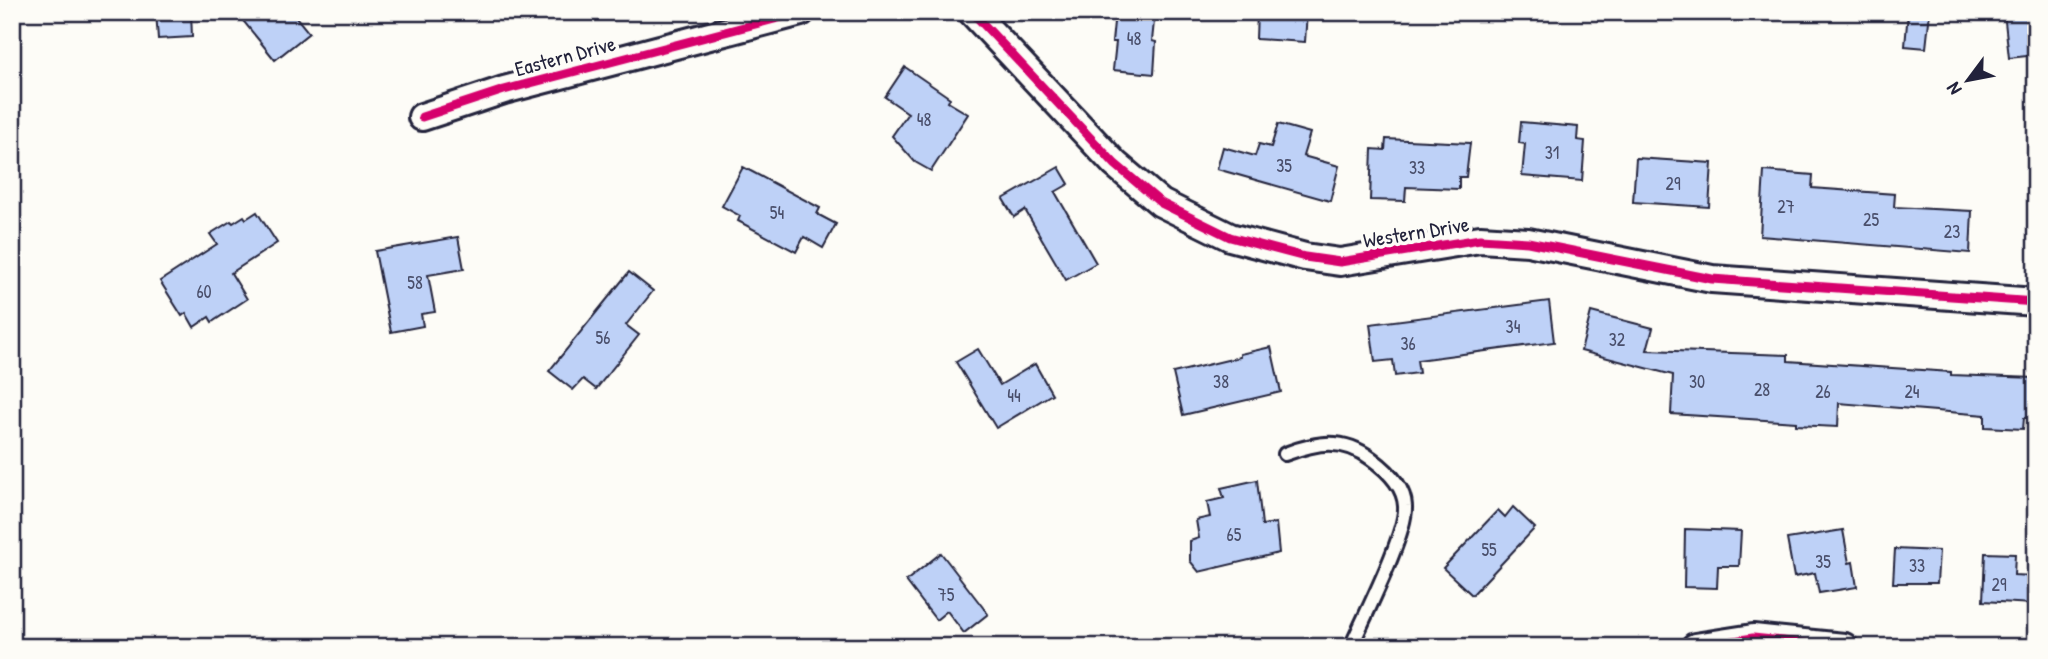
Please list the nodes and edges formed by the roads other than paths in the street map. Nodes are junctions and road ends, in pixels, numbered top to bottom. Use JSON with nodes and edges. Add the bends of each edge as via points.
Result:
{"nodes":[{"id":1,"x":801,"y":12,"type":"edge"},
{"id":2,"x":972,"y":12,"type":"edge"},
{"id":3,"x":422,"y":117,"type":"dead end"},
{"id":4,"x":2036,"y":302,"type":"edge"},
{"id":5,"x":1285,"y":454,"type":"dead end"},
{"id":6,"x":1351,"y":647,"type":"edge"},
{"id":7,"x":1695,"y":647,"type":"edge"},
{"id":8,"x":1844,"y":647,"type":"edge"}],
"edges":[{"from":1,"to":3,"type":"street","name":"Eastern Drive","via":[[504,90]]},
{"from":2,"to":4,"type":"street","name":"Western Drive","via":[[1115,164],[1161,203],[1230,237],[1340,262],[1492,239],[1712,279]]},
{"from":5,"to":6,"type":"lane","via":[[1311,444],[1353,447],[1389,473],[1401,489],[1405,506],[1401,531]]},
{"from":7,"to":8,"type":"street","via":[[1754,638]]}]}
